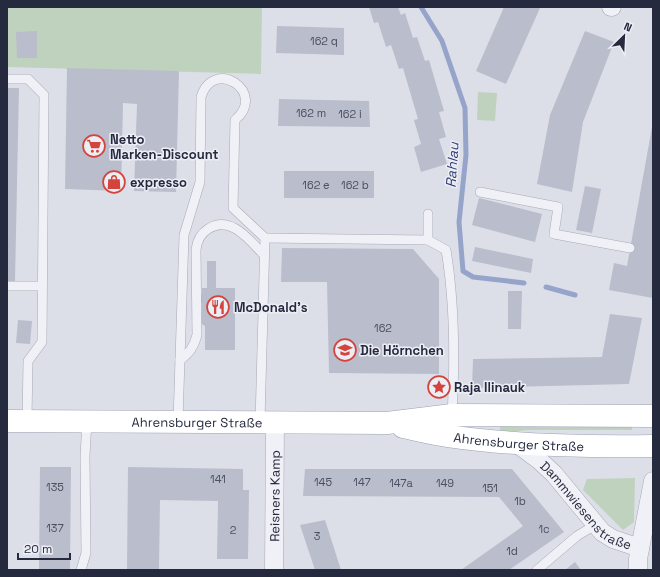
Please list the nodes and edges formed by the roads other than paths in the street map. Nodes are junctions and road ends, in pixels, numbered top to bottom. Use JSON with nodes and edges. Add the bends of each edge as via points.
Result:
{"nodes":[{"id":1,"x":7,"y":79,"type":"edge"},
{"id":2,"x":480,"y":192,"type":"dead end"},
{"id":3,"x":428,"y":214,"type":"dead end"},
{"id":4,"x":265,"y":238,"type":"junction"},
{"id":5,"x":428,"y":240,"type":"junction"},
{"id":6,"x":630,"y":248,"type":"dead end"},
{"id":7,"x":265,"y":256,"type":"junction"},
{"id":8,"x":7,"y":286,"type":"edge"},
{"id":9,"x":42,"y":286,"type":"junction"},
{"id":10,"x":180,"y":360,"type":"junction"},
{"id":11,"x":452,"y":415,"type":"junction"},
{"id":12,"x":653,"y":416,"type":"edge"},
{"id":13,"x":17,"y":420,"type":"edge"},
{"id":14,"x":88,"y":421,"type":"junction"},
{"id":15,"x":178,"y":421,"type":"junction"},
{"id":16,"x":268,"y":422,"type":"junction"},
{"id":17,"x":387,"y":423,"type":"junction"},
{"id":18,"x":516,"y":443,"type":"junction"},
{"id":19,"x":653,"y":446,"type":"edge"},
{"id":20,"x":653,"y":482,"type":"edge"},
{"id":21,"x":595,"y":524,"type":"junction"},
{"id":22,"x":640,"y":548,"type":"junction"},
{"id":23,"x":81,"y":570,"type":"edge"},
{"id":24,"x":274,"y":570,"type":"edge"},
{"id":25,"x":537,"y":570,"type":"edge"},
{"id":26,"x":638,"y":570,"type":"edge"}],
"edges":[{"from":1,"to":9,"type":"lane","via":[[28,79],[44,95]]},
{"from":2,"to":6,"type":"lane","via":[[558,207],[554,234]]},
{"from":3,"to":5,"type":"lane"},
{"from":4,"to":5,"type":"lane"},
{"from":4,"to":7,"type":"lane"},
{"from":4,"to":10,"type":"lane","via":[[233,208],[235,120],[243,111],[245,96],[236,83],[228,79],[218,79],[208,84],[201,97],[200,182],[184,235]]},
{"from":5,"to":11,"type":"lane","via":[[446,250],[450,275]]},
{"from":7,"to":10,"type":"lane","via":[[232,226],[211,226],[202,234],[196,250],[195,343],[191,351]]},
{"from":7,"to":16,"type":"lane"},
{"from":8,"to":9,"type":"lane"},
{"from":9,"to":13,"type":"lane","via":[[42,342],[28,361]]},
{"from":10,"to":15,"type":"lane"},
{"from":11,"to":12,"type":"main road","name":"Ahrensburger Straße"},
{"from":11,"to":17,"type":"main road","name":"Ahrensburger Straße"},
{"from":13,"to":14,"type":"main road","name":"Ahrensburger Straße"},
{"from":14,"to":15,"type":"main road","name":"Ahrensburger Straße"},
{"from":14,"to":23,"type":"lane","via":[[85,456],[86,553]]},
{"from":15,"to":16,"type":"main road","name":"Ahrensburger Straße"},
{"from":16,"to":17,"type":"main road","name":"Ahrensburger Straße"},
{"from":16,"to":24,"type":"street","name":"Reisners Kamp"},
{"from":17,"to":18,"type":"main road","name":"Ahrensburger Straße","via":[[447,436]]},
{"from":18,"to":19,"type":"main road","name":"Ahrensburger Straße"},
{"from":18,"to":21,"type":"street","name":"Dammwiesenstraße","via":[[554,474]]},
{"from":20,"to":22,"type":"street","name":"Dammwiesenstraße"},
{"from":21,"to":22,"type":"street","name":"Dammwiesenstraße","via":[[608,537]]},
{"from":21,"to":25,"type":"lane"},
{"from":22,"to":26,"type":"street","name":"Dammwiesenstraße"}]}
